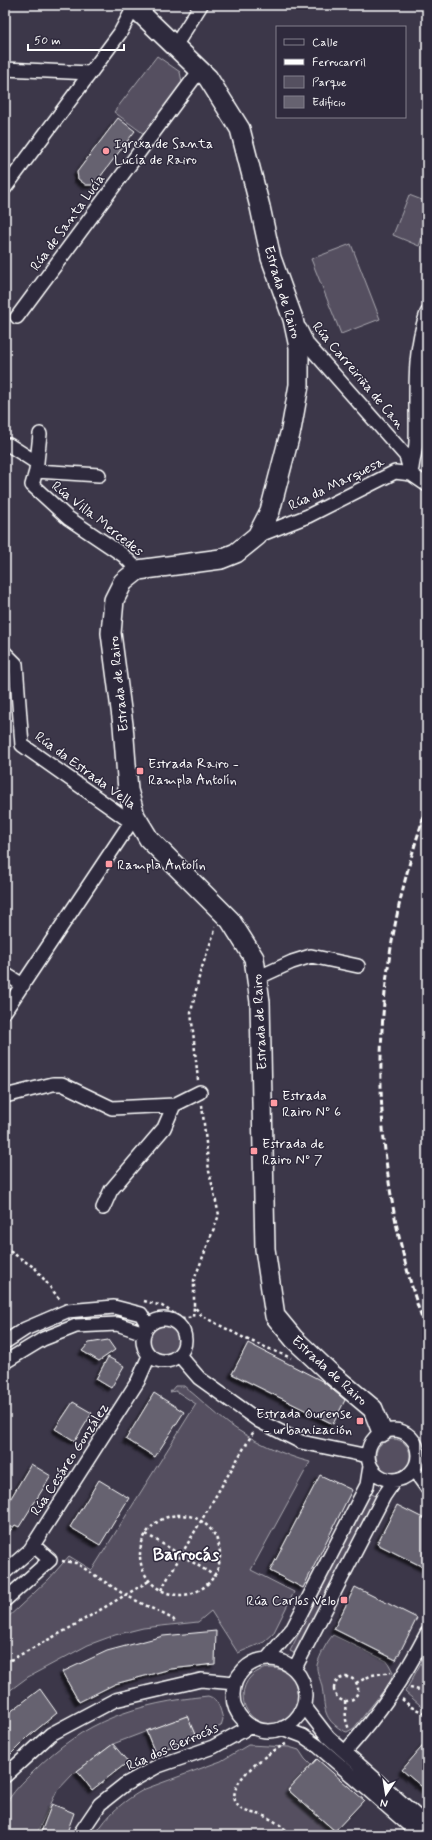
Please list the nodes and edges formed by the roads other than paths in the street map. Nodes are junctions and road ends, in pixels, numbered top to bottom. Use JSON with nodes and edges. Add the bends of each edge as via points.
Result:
{"nodes":[{"id":1,"x":201,"y":5,"type":"edge"},
{"id":2,"x":133,"y":6,"type":"edge"},
{"id":3,"x":175,"y":46,"type":"junction"},
{"id":4,"x":5,"y":69,"type":"edge"},
{"id":5,"x":200,"y":70,"type":"junction"},
{"id":6,"x":90,"y":73,"type":"junction"},
{"id":7,"x":5,"y":188,"type":"edge"},
{"id":8,"x":427,"y":313,"type":"edge"},
{"id":9,"x":17,"y":317,"type":"dead end"},
{"id":10,"x":293,"y":319,"type":"junction"},
{"id":11,"x":40,"y":434,"type":"dead end"},
{"id":12,"x":9,"y":445,"type":"dead end"},
{"id":13,"x":37,"y":467,"type":"junction"},
{"id":14,"x":411,"y":474,"type":"junction"},
{"id":15,"x":99,"y":475,"type":"dead end"},
{"id":16,"x":427,"y":485,"type":"edge"},
{"id":17,"x":257,"y":536,"type":"junction"},
{"id":18,"x":138,"y":570,"type":"junction"},
{"id":19,"x":5,"y":652,"type":"edge"},
{"id":20,"x":133,"y":819,"type":"junction"},
{"id":21,"x":358,"y":966,"type":"dead end"},
{"id":22,"x":5,"y":974,"type":"edge"},
{"id":23,"x":257,"y":978,"type":"junction"},
{"id":24,"x":23,"y":985,"type":"junction"},
{"id":25,"x":5,"y":1011,"type":"edge"},
{"id":26,"x":200,"y":1092,"type":"road end"},
{"id":27,"x":5,"y":1096,"type":"edge"},
{"id":28,"x":174,"y":1105,"type":"junction"},
{"id":29,"x":103,"y":1208,"type":"dead end"},
{"id":30,"x":146,"y":1329,"type":"junction"},
{"id":31,"x":5,"y":1342,"type":"edge"},
{"id":32,"x":179,"y":1355,"type":"junction"},
{"id":33,"x":149,"y":1356,"type":"junction"},
{"id":34,"x":5,"y":1362,"type":"edge"},
{"id":35,"x":382,"y":1432,"type":"junction"},
{"id":36,"x":423,"y":1453,"type":"edge"},
{"id":37,"x":369,"y":1461,"type":"junction"},
{"id":38,"x":414,"y":1470,"type":"junction"},
{"id":39,"x":395,"y":1480,"type":"junction"},
{"id":40,"x":427,"y":1488,"type":"edge"},
{"id":41,"x":33,"y":1545,"type":"junction"},
{"id":42,"x":5,"y":1572,"type":"edge"},
{"id":43,"x":5,"y":1600,"type":"edge"},
{"id":44,"x":427,"y":1633,"type":"edge"},
{"id":45,"x":267,"y":1659,"type":"junction"},
{"id":46,"x":295,"y":1668,"type":"junction"},
{"id":47,"x":235,"y":1683,"type":"junction"},
{"id":48,"x":304,"y":1706,"type":"junction"},
{"id":49,"x":251,"y":1726,"type":"junction"},
{"id":50,"x":282,"y":1728,"type":"junction"},
{"id":51,"x":344,"y":1752,"type":"junction"},
{"id":52,"x":5,"y":1776,"type":"edge"},
{"id":53,"x":427,"y":1825,"type":"edge"},
{"id":54,"x":79,"y":1835,"type":"edge"},
{"id":55,"x":420,"y":1835,"type":"edge"}],
"edges":[{"from":1,"to":3,"type":"street"},
{"from":2,"to":3,"type":"street","name":"Estrada de Rairo"},
{"from":2,"to":6,"type":"street","via":[[120,33]]},
{"from":3,"to":5,"type":"street","name":"Estrada de Rairo"},
{"from":4,"to":6,"type":"street"},
{"from":5,"to":9,"type":"street","name":"Rúa de Santa Lucía"},
{"from":5,"to":10,"type":"street","name":"Estrada de Rairo","via":[[208,78],[240,129],[271,258]]},
{"from":6,"to":7,"type":"street"},
{"from":8,"to":14,"type":"street","via":[[421,330],[415,392],[416,442]]},
{"from":10,"to":14,"type":"street","name":"Rúa Carreiriña de Can","via":[[308,345],[406,456]]},
{"from":10,"to":17,"type":"street","name":"Estrada de Rairo","via":[[299,347],[299,385],[291,430],[270,511]]},
{"from":11,"to":13,"type":"street","name":"Rúa Villa Mercedes"},
{"from":12,"to":13,"type":"street","name":"Rúa Villa Mercedes"},
{"from":13,"to":15,"type":"street","name":"Rúa Villa Mercedes"},
{"from":13,"to":18,"type":"street","name":"Rúa Villa Mercedes","via":[[32,485],[68,518],[123,555]]},
{"from":14,"to":16,"type":"street"},
{"from":14,"to":17,"type":"street","name":"Rúa da Marquesa","via":[[395,472],[308,516]]},
{"from":17,"to":18,"type":"street","name":"Estrada de Rairo","via":[[236,553],[221,559]]},
{"from":18,"to":20,"type":"street","name":"Estrada de Rairo","via":[[123,582],[114,600],[111,633]]},
{"from":19,"to":20,"type":"street","name":"Rúa da Estrada Vella","via":[[16,664],[22,745]]},
{"from":20,"to":23,"type":"street","name":"Estrada de Rairo","via":[[149,839],[230,920],[254,958]]},
{"from":20,"to":24,"type":"street"},
{"from":21,"to":23,"type":"street","via":[[311,956]]},
{"from":22,"to":24,"type":"street"},
{"from":23,"to":35,"type":"street","name":"Estrada de Rairo","via":[[260,1002],[265,1249],[275,1316],[294,1339],[328,1372],[373,1409]]},
{"from":24,"to":25,"type":"street"},
{"from":26,"to":28,"type":"street"},
{"from":27,"to":28,"type":"street","via":[[62,1084],[112,1108]]},
{"from":28,"to":29,"type":"street","via":[[164,1128],[111,1190]]},
{"from":30,"to":31,"type":"street","via":[[141,1314],[120,1308],[67,1311],[25,1329]]},
{"from":30,"to":32,"type":"street","via":[[155,1321],[163,1319],[171,1320],[178,1325],[185,1340],[184,1348]]},
{"from":30,"to":33,"type":"street","via":[[142,1341]]},
{"from":30,"to":34,"type":"street","via":[[117,1324],[76,1326],[43,1339]]},
{"from":32,"to":33,"type":"street","via":[[172,1360],[164,1361]]},
{"from":32,"to":37,"type":"street","via":[[199,1378],[259,1421],[301,1442]]},
{"from":33,"to":41,"type":"street","name":"Rúa Cesáreo González","via":[[138,1381]]},
{"from":35,"to":36,"type":"street","via":[[391,1430],[405,1433]]},
{"from":35,"to":37,"type":"street","via":[[372,1442]]},
{"from":36,"to":38,"type":"street"},
{"from":37,"to":39,"type":"street","via":[[376,1474],[385,1479]]},
{"from":37,"to":45,"type":"street","via":[[366,1485],[293,1628]]},
{"from":38,"to":39,"type":"street","via":[[404,1478]]},
{"from":38,"to":40,"type":"street"},
{"from":39,"to":46,"type":"street","via":[[384,1496]]},
{"from":41,"to":42,"type":"street","name":"Rúa Cesáreo González"},
{"from":41,"to":43,"type":"street","via":[[50,1560]]},
{"from":44,"to":51,"type":"street","via":[[406,1674],[376,1716]]},
{"from":45,"to":46,"type":"street","via":[[281,1660]]},
{"from":45,"to":47,"type":"street","via":[[253,1662],[242,1671]]},
{"from":46,"to":48,"type":"street","via":[[302,1678],[306,1692]]},
{"from":47,"to":49,"type":"street","via":[[233,1697],[237,1711]]},
{"from":47,"to":52,"type":"street","via":[[201,1680],[115,1700],[51,1734]]},
{"from":48,"to":50,"type":"street","via":[[296,1719]]},
{"from":48,"to":51,"type":"street","via":[[320,1729]]},
{"from":49,"to":50,"type":"street","via":[[268,1731]]},
{"from":49,"to":54,"type":"street","name":"Rúa dos Berrocás","via":[[213,1747],[158,1766],[124,1785],[100,1804]]},
{"from":50,"to":55,"type":"street","via":[[303,1736],[319,1747]]},
{"from":51,"to":53,"type":"street"}]}
